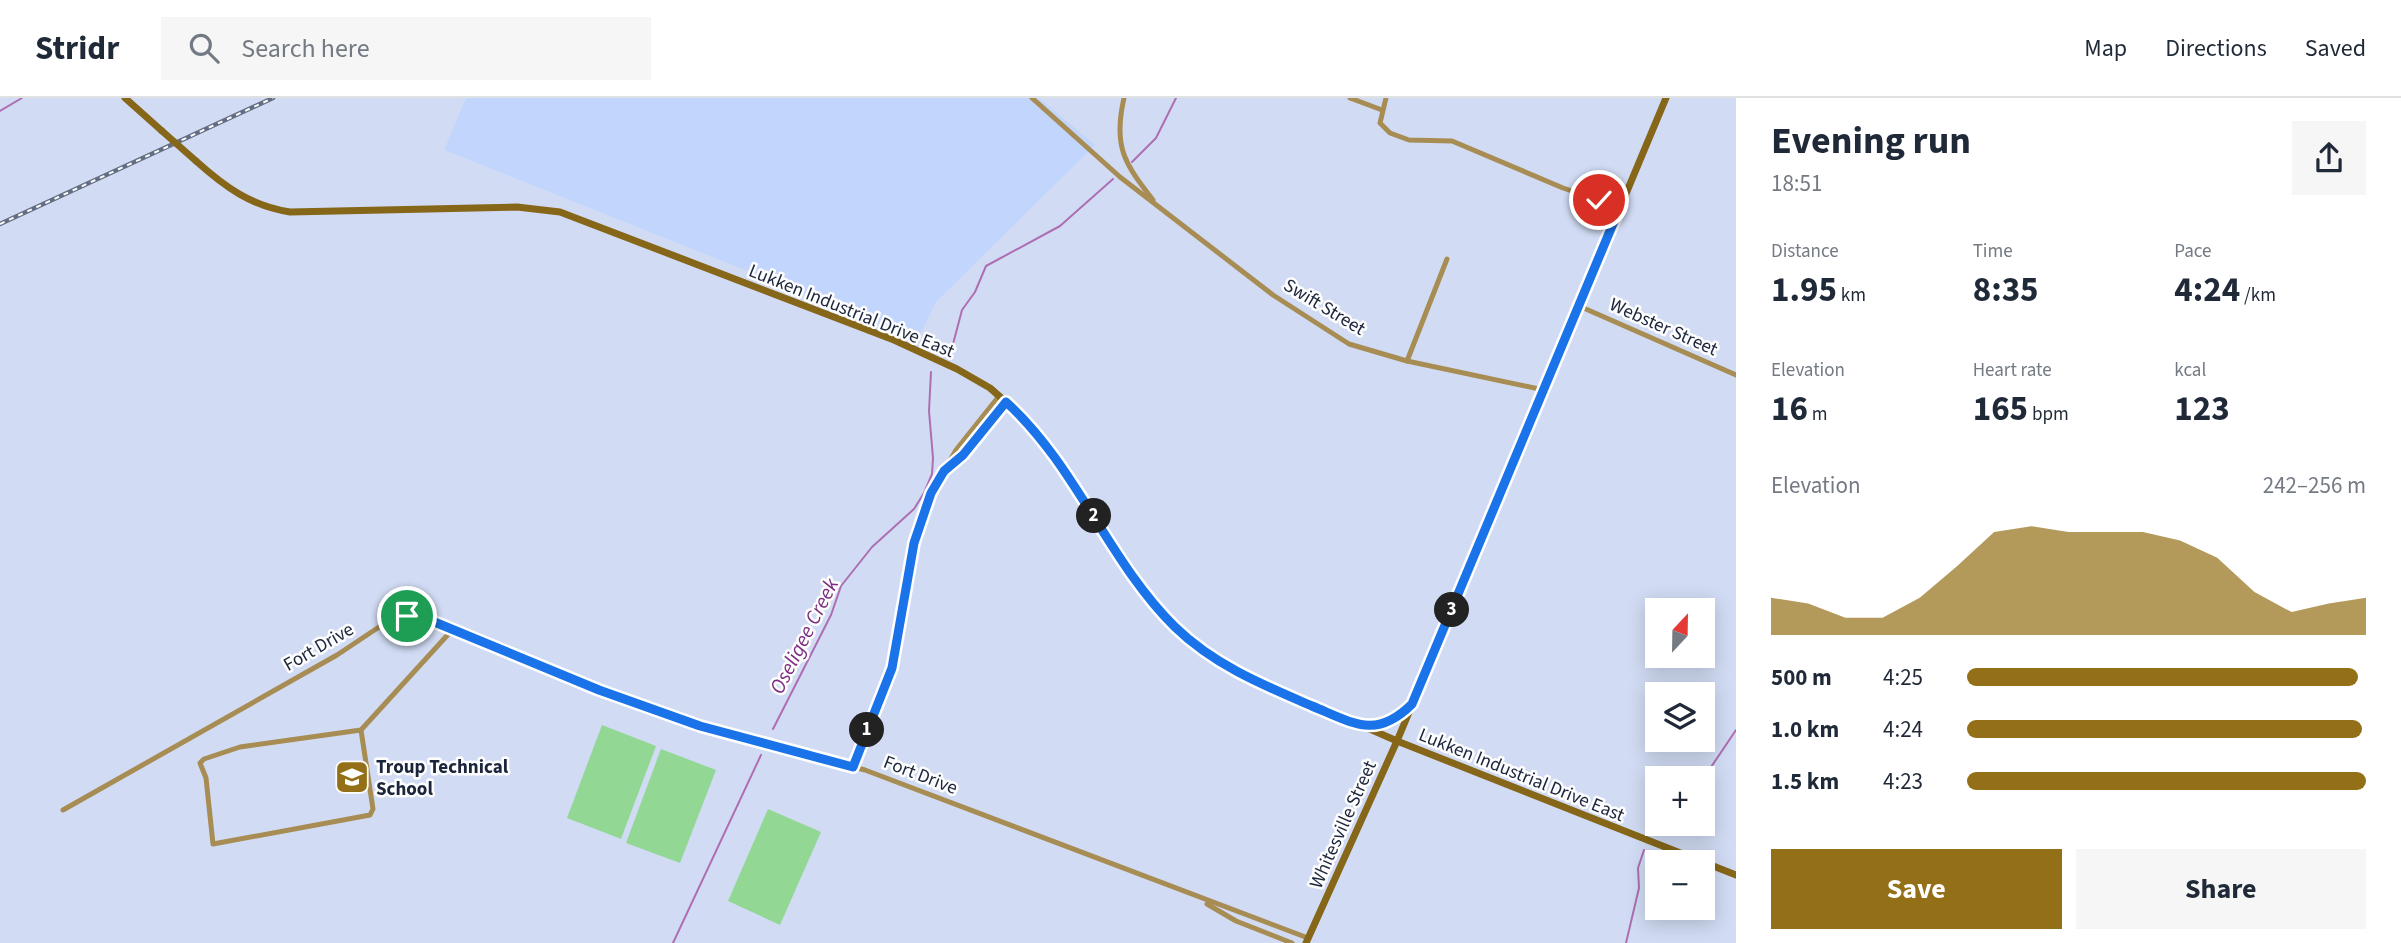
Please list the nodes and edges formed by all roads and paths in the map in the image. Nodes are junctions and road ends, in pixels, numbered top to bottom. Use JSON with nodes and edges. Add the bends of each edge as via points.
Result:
{"nodes":[{"id":1,"x":125,"y":98,"type":"edge"},
{"id":2,"x":1032,"y":98,"type":"edge"},
{"id":3,"x":1124,"y":98,"type":"edge"},
{"id":4,"x":1350,"y":98,"type":"edge"},
{"id":5,"x":1387,"y":98,"type":"edge"},
{"id":6,"x":1666,"y":98,"type":"edge"},
{"id":7,"x":1382,"y":110,"type":"junction"},
{"id":8,"x":1157,"y":205,"type":"junction"},
{"id":9,"x":1620,"y":207,"type":"junction"},
{"id":10,"x":1447,"y":259,"type":"dead end"},
{"id":11,"x":1579,"y":306,"type":"junction"},
{"id":12,"x":1407,"y":361,"type":"junction"},
{"id":13,"x":1736,"y":375,"type":"edge"},
{"id":14,"x":1544,"y":390,"type":"junction"},
{"id":15,"x":999,"y":396,"type":"junction"},
{"id":16,"x":1006,"y":402,"type":"junction"},
{"id":17,"x":944,"y":471,"type":"junction"},
{"id":18,"x":453,"y":629,"type":"junction"},
{"id":19,"x":1412,"y":704,"type":"junction"},
{"id":20,"x":1363,"y":727,"type":"junction"},
{"id":21,"x":361,"y":730,"type":"junction"},
{"id":22,"x":1397,"y":741,"type":"junction"},
{"id":23,"x":853,"y":767,"type":"junction"},
{"id":24,"x":63,"y":810,"type":"dead end"},
{"id":25,"x":1736,"y":876,"type":"edge"},
{"id":26,"x":1198,"y":899,"type":"junction"},
{"id":27,"x":1307,"y":940,"type":"edge"},
{"id":28,"x":1292,"y":943,"type":"edge"}],
"edges":[{"from":1,"to":15,"type":"main road","name":"Lukken Industrial Drive East","bridge":true,"via":[[239,195],[269,208],[290,212],[517,207],[560,212],[894,340],[968,375]]},
{"from":2,"to":8,"type":"street","name":"Swift Street"},
{"from":3,"to":8,"type":"street","name":"Swift Street","via":[[1120,148],[1129,169]]},
{"from":4,"to":7,"type":"street"},
{"from":5,"to":7,"type":"street"},
{"from":6,"to":9,"type":"main road","name":"Whitesville Street"},
{"from":7,"to":9,"type":"street","via":[[1380,123],[1390,133],[1409,140],[1452,141]]},
{"from":8,"to":12,"type":"street","name":"Swift Street","via":[[1349,344]]},
{"from":9,"to":11,"type":"main road","name":"Whitesville Street"},
{"from":10,"to":12,"type":"street"},
{"from":11,"to":13,"type":"street","name":"Webster Street"},
{"from":11,"to":14,"type":"main road","name":"Whitesville Street"},
{"from":12,"to":14,"type":"street","name":"Swift Street"},
{"from":14,"to":19,"type":"main road","name":"Whitesville Street"},
{"from":15,"to":16,"type":"main road","name":"Lukken Industrial Drive East"},
{"from":15,"to":17,"type":"street"},
{"from":16,"to":17,"type":"street"},
{"from":16,"to":20,"type":"main road","name":"Lukken Industrial Drive East","via":[[1056,461],[1149,596],[1183,634],[1226,666]]},
{"from":17,"to":23,"type":"street","via":[[931,493],[914,543],[892,668]]},
{"from":18,"to":21,"type":"street"},
{"from":18,"to":23,"type":"street","name":"Fort Drive","via":[[700,726]]},
{"from":18,"to":24,"type":"street","name":"Fort Drive","via":[[407,616],[382,625]]},
{"from":19,"to":20,"type":"main road","via":[[1396,719]]},
{"from":19,"to":22,"type":"main road","name":"Whitesville Street"},
{"from":20,"to":22,"type":"main road","name":"Lukken Industrial Drive East"},
{"from":21,"to":21,"type":"street","via":[[240,747],[204,759],[200,763],[206,778],[213,844],[370,815],[373,809]]},
{"from":22,"to":25,"type":"main road","name":"Lukken Industrial Drive East"},
{"from":22,"to":27,"type":"main road","name":"Whitesville Street"},
{"from":23,"to":26,"type":"street","name":"Fort Drive"},
{"from":26,"to":27,"type":"street","name":"Fort Drive","via":[[1241,911]]},
{"from":26,"to":28,"type":"street","name":"Fort Drive"}]}
